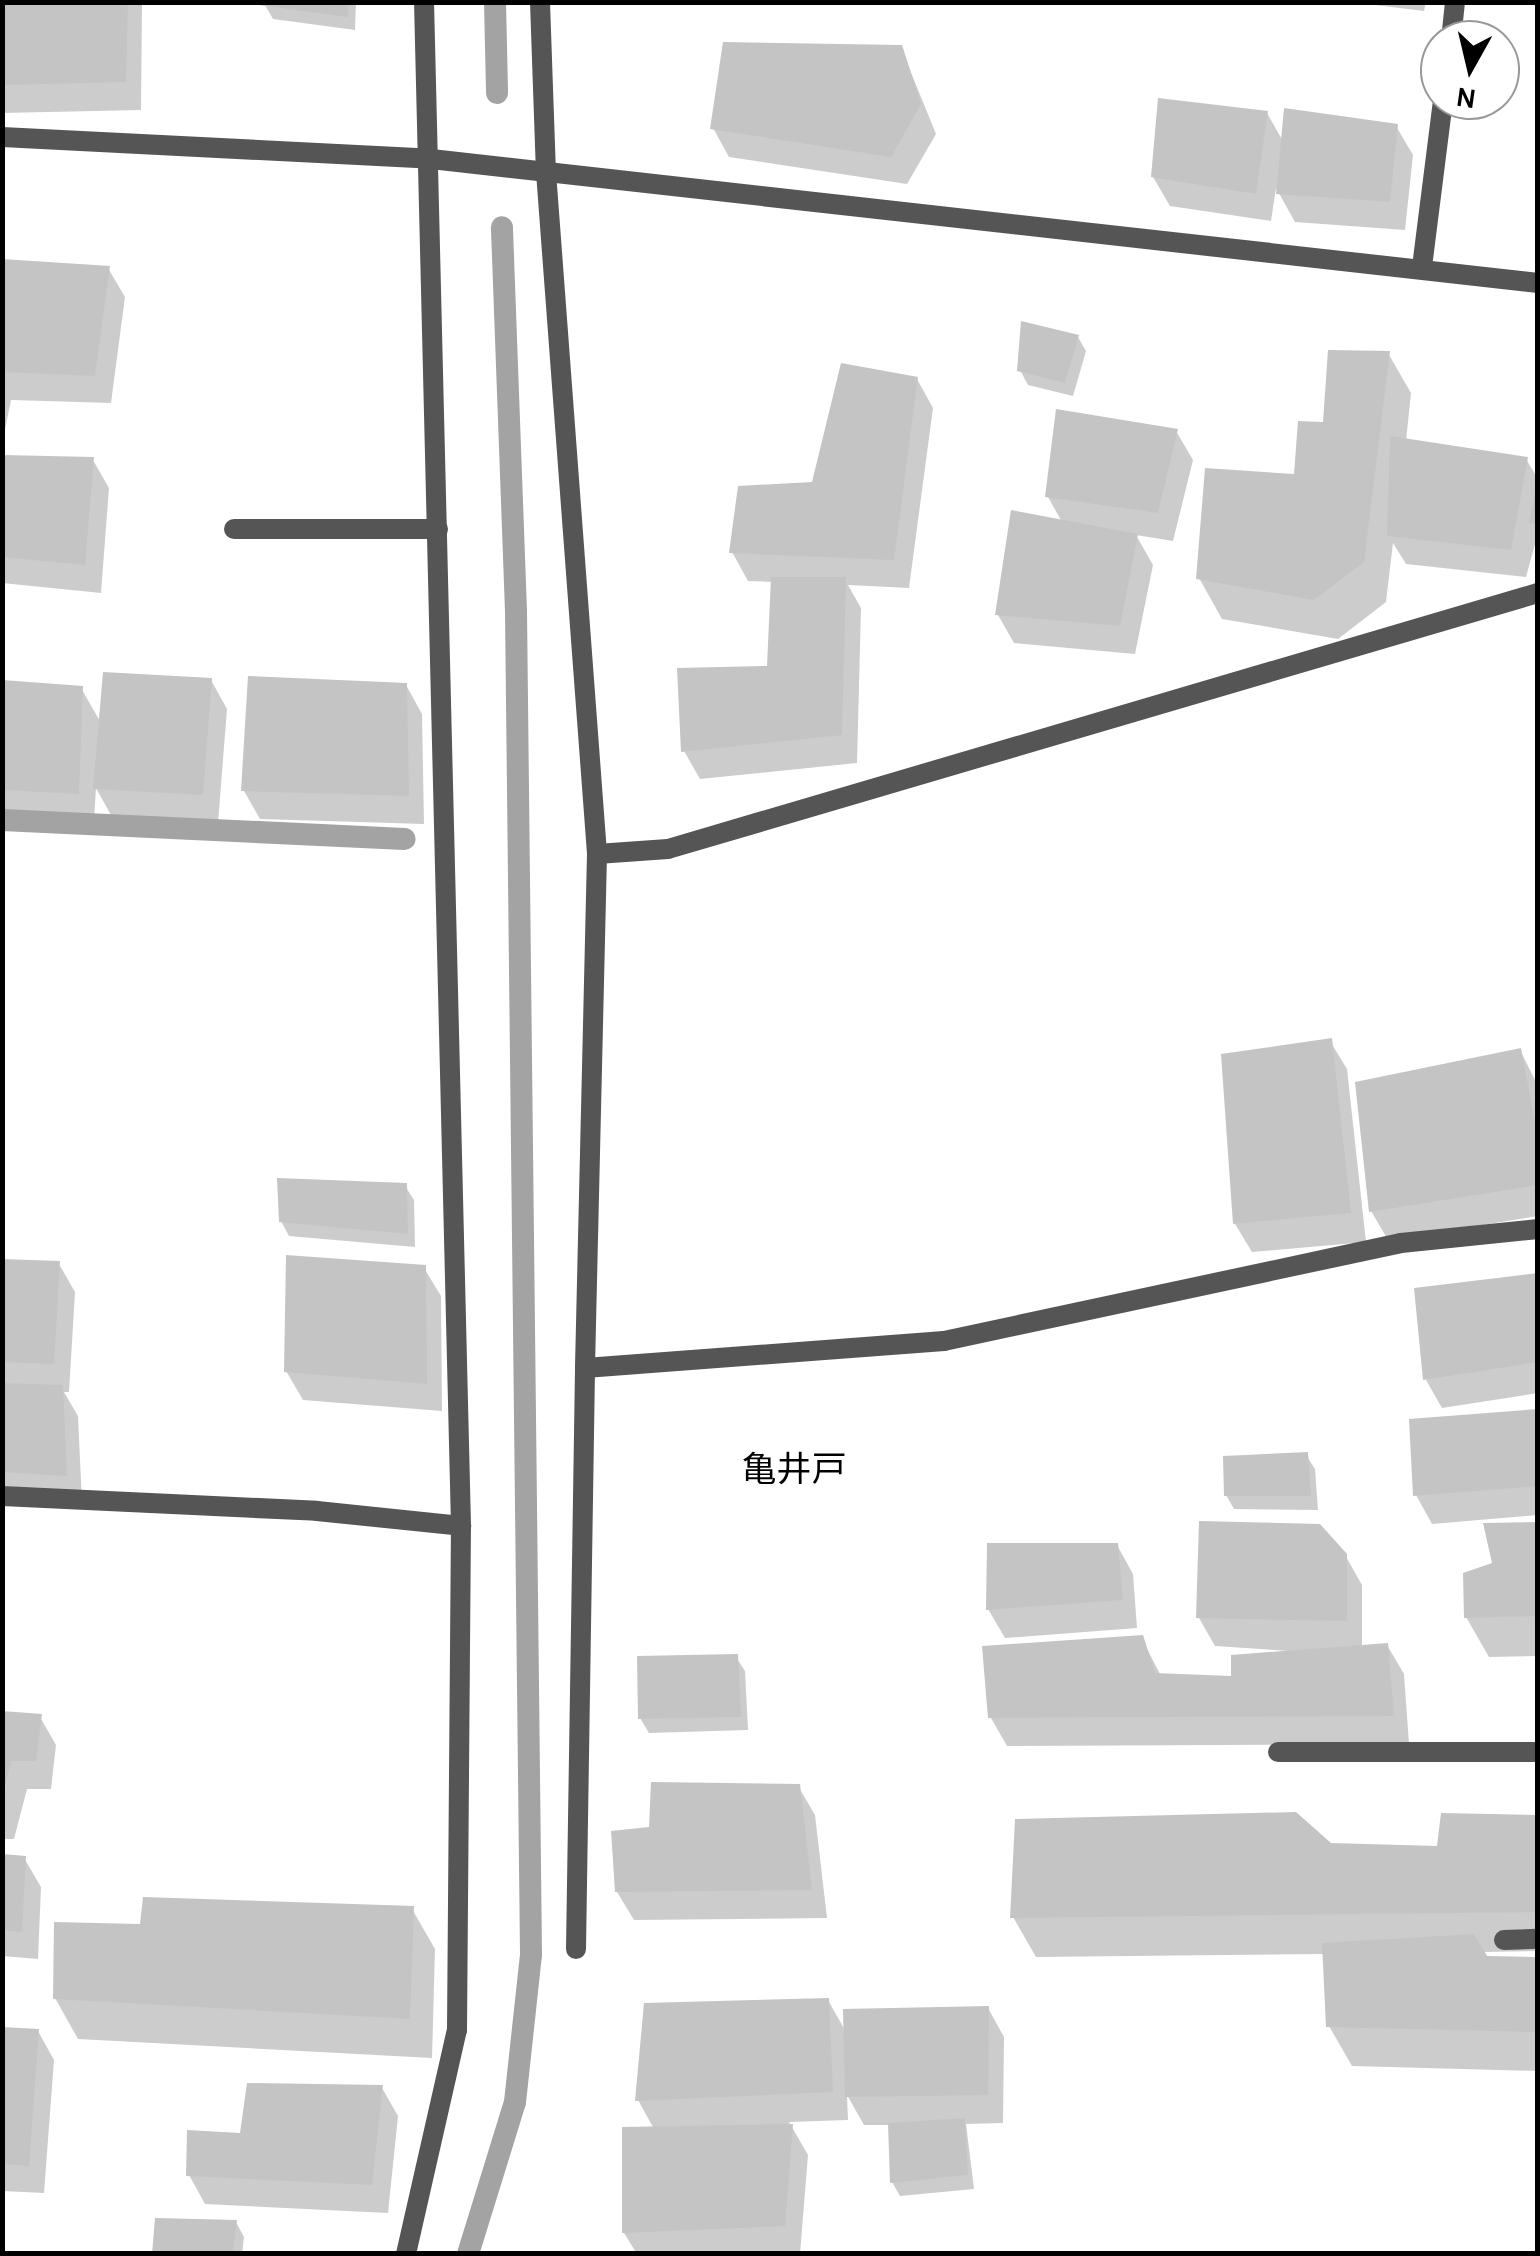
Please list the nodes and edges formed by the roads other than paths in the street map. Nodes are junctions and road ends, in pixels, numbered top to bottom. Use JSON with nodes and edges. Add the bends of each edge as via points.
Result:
{"nodes":[{"id":1,"x":424,"y":2,"type":"edge"},
{"id":2,"x":540,"y":2,"type":"edge"},
{"id":3,"x":1440,"y":120,"type":"edge"},
{"id":4,"x":2,"y":137,"type":"edge"},
{"id":5,"x":431,"y":159,"type":"junction"},
{"id":6,"x":546,"y":172,"type":"junction"},
{"id":7,"x":1422,"y":267,"type":"junction"},
{"id":8,"x":1538,"y":283,"type":"edge"},
{"id":9,"x":438,"y":529,"type":"junction"},
{"id":10,"x":234,"y":530,"type":"dead end"},
{"id":11,"x":1538,"y":593,"type":"edge"},
{"id":12,"x":597,"y":854,"type":"junction"},
{"id":13,"x":1538,"y":1230,"type":"edge"},
{"id":14,"x":585,"y":1368,"type":"junction"},
{"id":15,"x":2,"y":1496,"type":"edge"},
{"id":16,"x":461,"y":1526,"type":"junction"},
{"id":17,"x":1278,"y":1752,"type":"dead end"},
{"id":18,"x":1538,"y":1752,"type":"edge"},
{"id":19,"x":1538,"y":1939,"type":"edge"},
{"id":20,"x":1504,"y":1940,"type":"dead end"},
{"id":21,"x":576,"y":1949,"type":"dead end"},
{"id":22,"x":406,"y":2254,"type":"edge"}],
"edges":[{"from":1,"to":5,"type":"street"},
{"from":2,"to":6,"type":"street"},
{"from":3,"to":7,"type":"street"},
{"from":4,"to":5,"type":"street"},
{"from":5,"to":6,"type":"street"},
{"from":5,"to":9,"type":"street"},
{"from":6,"to":7,"type":"street"},
{"from":6,"to":12,"type":"street"},
{"from":7,"to":8,"type":"street"},
{"from":9,"to":10,"type":"street"},
{"from":9,"to":16,"type":"street"},
{"from":11,"to":12,"type":"street","via":[[668,848]]},
{"from":12,"to":14,"type":"street"},
{"from":13,"to":14,"type":"street","via":[[1401,1243],[944,1341]]},
{"from":14,"to":21,"type":"street"},
{"from":15,"to":16,"type":"street","via":[[317,1511]]},
{"from":16,"to":22,"type":"street","via":[[457,2030]]},
{"from":17,"to":18,"type":"street"},
{"from":19,"to":20,"type":"street"}]}
